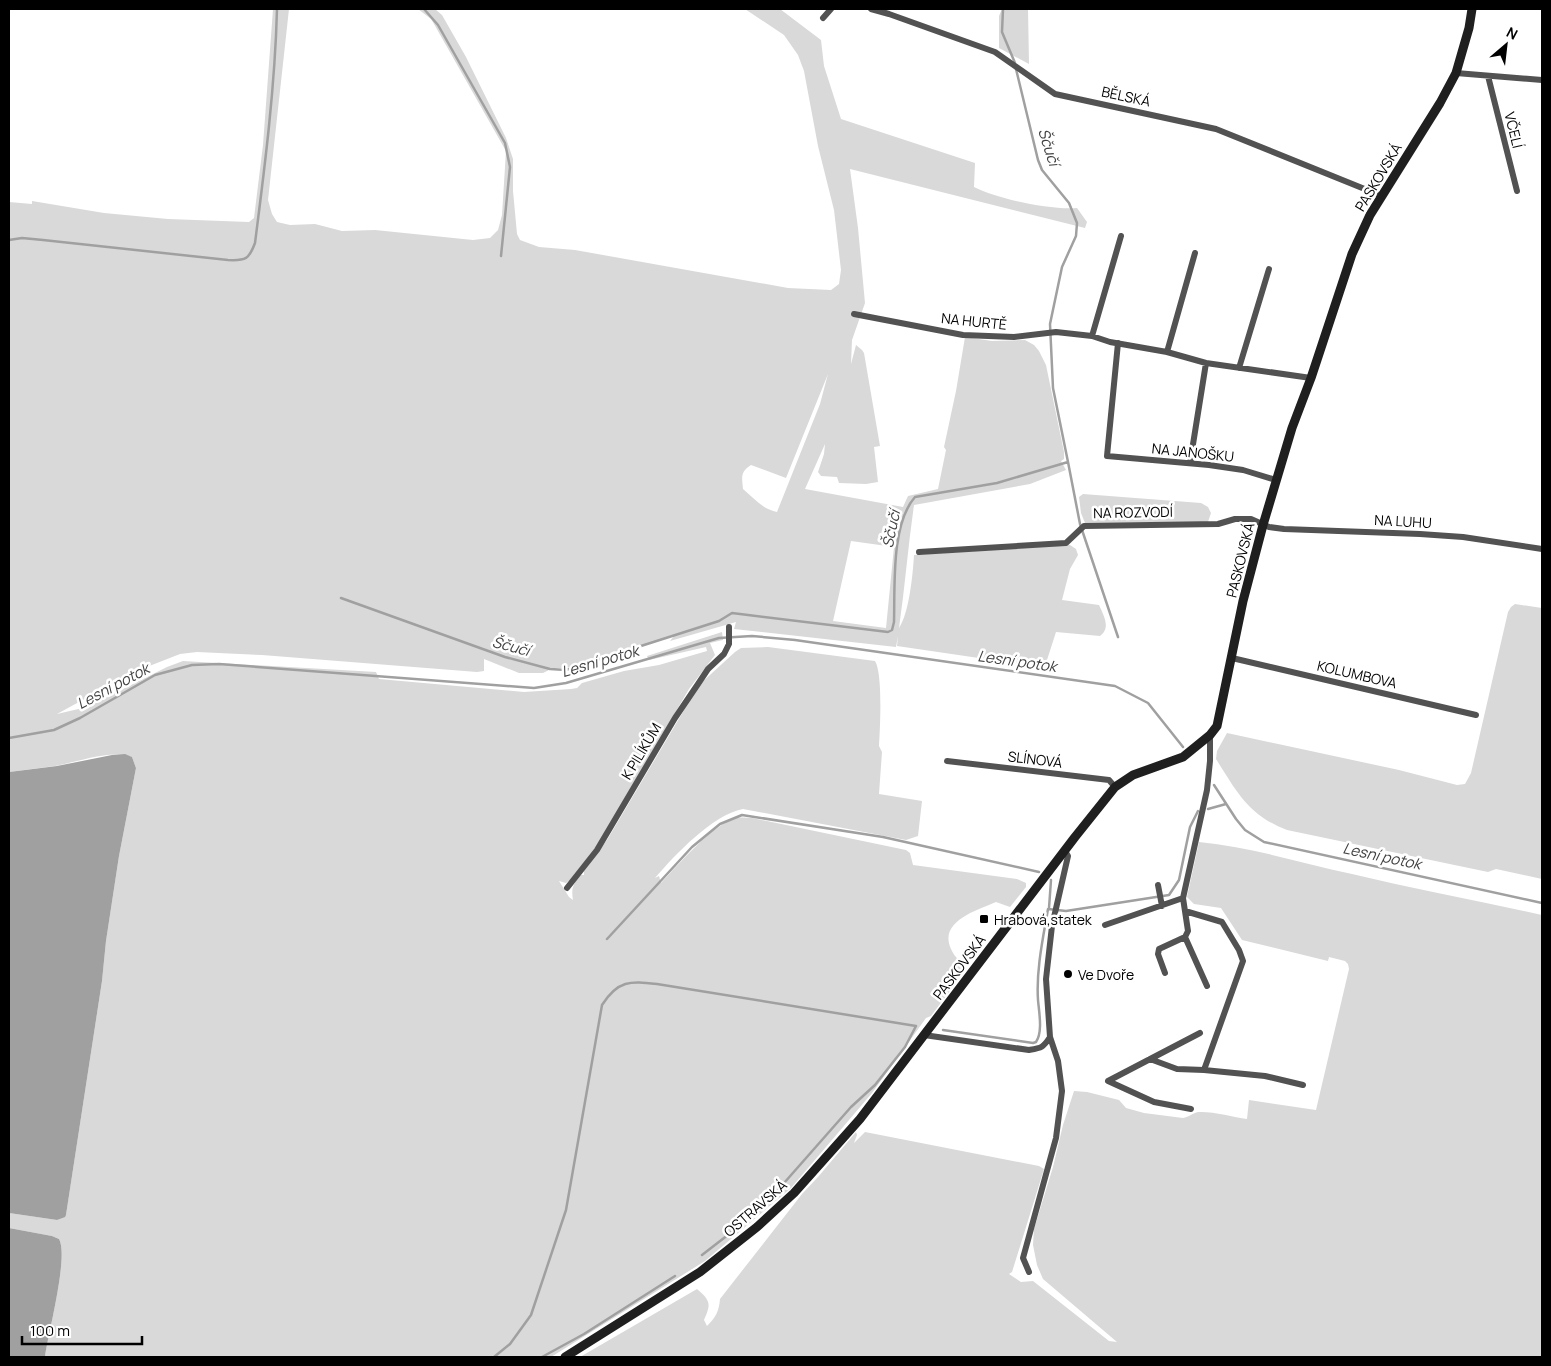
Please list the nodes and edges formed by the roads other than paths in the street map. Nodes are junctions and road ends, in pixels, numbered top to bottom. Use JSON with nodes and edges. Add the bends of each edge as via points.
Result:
{"nodes":[{"id":1,"x":831,"y":9,"type":"edge"},
{"id":2,"x":871,"y":9,"type":"edge"},
{"id":3,"x":1472,"y":9,"type":"edge"},
{"id":4,"x":823,"y":18,"type":"dead end"},
{"id":5,"x":1456,"y":73,"type":"junction"},
{"id":6,"x":1488,"y":76,"type":"junction"},
{"id":7,"x":1542,"y":80,"type":"edge"},
{"id":8,"x":1517,"y":191,"type":"dead end"},
{"id":9,"x":1382,"y":196,"type":"junction"},
{"id":10,"x":1121,"y":236,"type":"dead end"},
{"id":11,"x":1194,"y":253,"type":"dead end"},
{"id":12,"x":1269,"y":269,"type":"dead end"},
{"id":13,"x":854,"y":314,"type":"dead end"},
{"id":14,"x":1092,"y":336,"type":"junction"},
{"id":15,"x":1118,"y":343,"type":"junction"},
{"id":16,"x":1167,"y":352,"type":"junction"},
{"id":17,"x":1206,"y":363,"type":"junction"},
{"id":18,"x":1239,"y":368,"type":"junction"},
{"id":19,"x":1311,"y":378,"type":"junction"},
{"id":20,"x":1190,"y":463,"type":"junction"},
{"id":21,"x":1276,"y":480,"type":"junction"},
{"id":22,"x":1263,"y":524,"type":"junction"},
{"id":23,"x":1542,"y":549,"type":"edge"},
{"id":24,"x":918,"y":552,"type":"dead end"},
{"id":25,"x":729,"y":629,"type":"dead end"},
{"id":26,"x":1232,"y":658,"type":"junction"},
{"id":27,"x":1476,"y":715,"type":"dead end"},
{"id":28,"x":1210,"y":735,"type":"junction"},
{"id":29,"x":948,"y":761,"type":"dead end"},
{"id":30,"x":1115,"y":787,"type":"junction"},
{"id":31,"x":1065,"y":851,"type":"junction"},
{"id":32,"x":567,"y":888,"type":"dead end"},
{"id":33,"x":1160,"y":892,"type":"dead end"},
{"id":34,"x":1184,"y":898,"type":"junction"},
{"id":35,"x":1162,"y":906,"type":"junction"},
{"id":36,"x":1185,"y":910,"type":"junction"},
{"id":37,"x":1104,"y":925,"type":"dead end"},
{"id":38,"x":1185,"y":936,"type":"junction"},
{"id":39,"x":1165,"y":973,"type":"dead end"},
{"id":40,"x":1207,"y":986,"type":"dead end"},
{"id":41,"x":1200,"y":1033,"type":"dead end"},
{"id":42,"x":924,"y":1035,"type":"junction"},
{"id":43,"x":1050,"y":1037,"type":"junction"},
{"id":44,"x":1150,"y":1059,"type":"junction"},
{"id":45,"x":1204,"y":1070,"type":"junction"},
{"id":46,"x":1303,"y":1086,"type":"dead end"},
{"id":47,"x":1190,"y":1109,"type":"dead end"},
{"id":48,"x":1029,"y":1272,"type":"dead end"},
{"id":49,"x":565,"y":1357,"type":"edge"}],
"edges":[{"from":1,"to":4,"type":"street"},
{"from":2,"to":9,"type":"street","name":"BĚLSKÁ","via":[[995,52],[1055,94],[1216,129]]},
{"from":3,"to":5,"type":"street","name":"PASKOVSKÁ"},
{"from":5,"to":6,"type":"street"},
{"from":5,"to":9,"type":"street","name":"PASKOVSKÁ"},
{"from":6,"to":7,"type":"street"},
{"from":6,"to":8,"type":"street","name":"VČELÍ"},
{"from":9,"to":19,"type":"street","name":"PASKOVSKÁ","via":[[1352,254]]},
{"from":10,"to":14,"type":"street"},
{"from":11,"to":16,"type":"street"},
{"from":12,"to":18,"type":"street"},
{"from":13,"to":14,"type":"street","name":"NA HURTĚ","via":[[963,335],[1014,337],[1056,332]]},
{"from":14,"to":15,"type":"street","name":"NA HURTĚ"},
{"from":15,"to":16,"type":"street","name":"NA HURTĚ"},
{"from":15,"to":20,"type":"street","name":"NA JANOŠKU","via":[[1107,456]]},
{"from":16,"to":17,"type":"street","name":"NA HURTĚ"},
{"from":17,"to":18,"type":"street","name":"NA HURTĚ"},
{"from":17,"to":20,"type":"street"},
{"from":18,"to":19,"type":"street","name":"NA HURTĚ"},
{"from":19,"to":21,"type":"street","name":"PASKOVSKÁ"},
{"from":20,"to":21,"type":"street","name":"NA JANOŠKU","via":[[1243,470]]},
{"from":21,"to":22,"type":"street","name":"PASKOVSKÁ"},
{"from":22,"to":23,"type":"street","name":"NA LUHU","via":[[1284,529],[1463,537]]},
{"from":22,"to":24,"type":"street","name":"NA ROZVODÍ","via":[[1251,519],[1236,519],[1218,524],[1084,526],[1066,543]]},
{"from":22,"to":26,"type":"street","name":"PASKOVSKÁ"},
{"from":25,"to":32,"type":"street","name":"K PILÍKŮM","via":[[729,644],[724,654],[708,669],[675,718],[597,850]]},
{"from":26,"to":27,"type":"street","name":"KOLUMBOVA"},
{"from":26,"to":28,"type":"street","name":"PASKOVSKÁ","via":[[1220,719]]},
{"from":28,"to":30,"type":"street","name":"PASKOVSKÁ","via":[[1183,757],[1133,774]]},
{"from":28,"to":34,"type":"street","via":[[1208,784]]},
{"from":29,"to":30,"type":"street","name":"SLÍNOVÁ","via":[[1109,780]]},
{"from":30,"to":31,"type":"street","name":"PASKOVSKÁ"},
{"from":31,"to":42,"type":"street","name":"PASKOVSKÁ"},
{"from":31,"to":43,"type":"street","via":[[1068,856],[1052,926],[1046,979]]},
{"from":33,"to":35,"type":"street"},
{"from":34,"to":35,"type":"street"},
{"from":34,"to":36,"type":"street"},
{"from":35,"to":37,"type":"street"},
{"from":36,"to":38,"type":"street","via":[[1188,931]]},
{"from":36,"to":45,"type":"street","via":[[1222,922],[1244,961]]},
{"from":38,"to":39,"type":"street","via":[[1158,949]]},
{"from":38,"to":40,"type":"street"},
{"from":41,"to":44,"type":"street"},
{"from":42,"to":43,"type":"street","via":[[1029,1050],[1040,1049]]},
{"from":42,"to":49,"type":"street","name":"OSTRAVSKÁ","via":[[825,1160],[764,1220],[700,1272]]},
{"from":43,"to":48,"type":"street","via":[[1058,1061],[1062,1091],[1056,1138],[1023,1258]]},
{"from":44,"to":45,"type":"street","via":[[1177,1069]]},
{"from":44,"to":47,"type":"street","via":[[1108,1081],[1154,1102]]},
{"from":45,"to":46,"type":"street","via":[[1265,1076]]}]}
